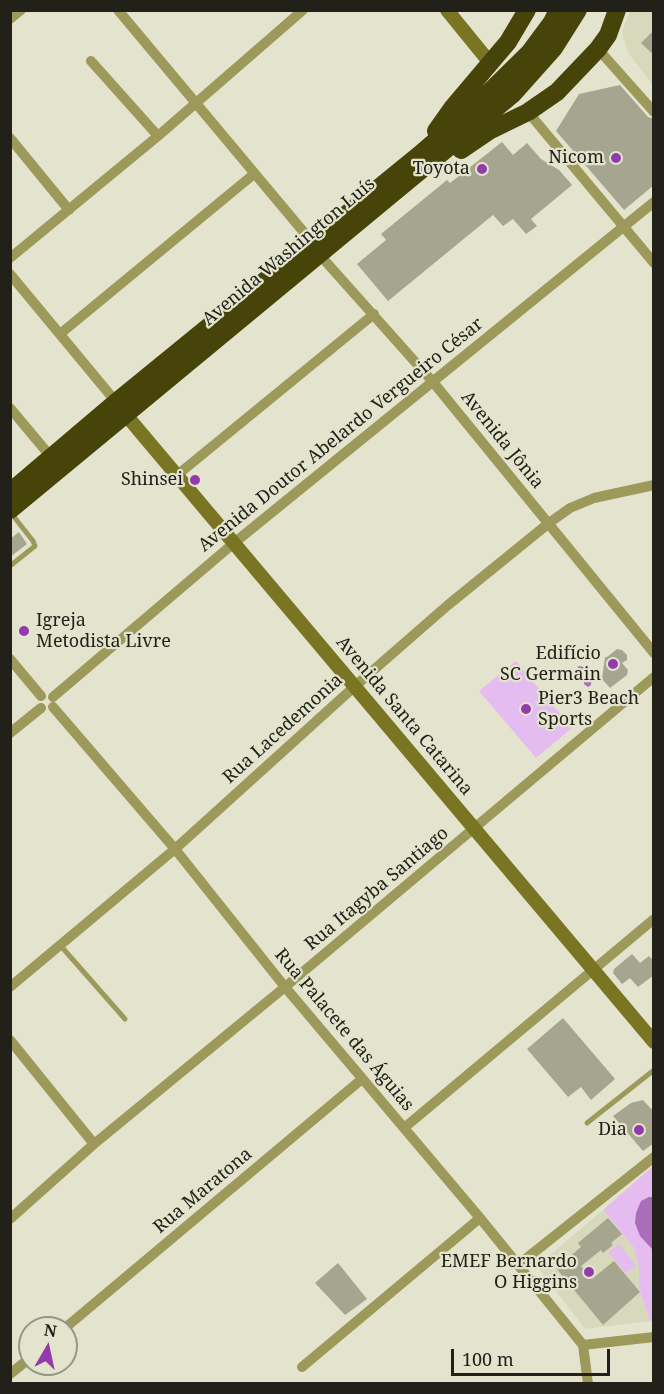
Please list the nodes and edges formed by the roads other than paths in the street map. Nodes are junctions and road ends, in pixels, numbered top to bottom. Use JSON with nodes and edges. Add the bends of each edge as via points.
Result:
{"nodes":[{"id":1,"x":21,"y":10,"type":"edge"},
{"id":2,"x":117,"y":10,"type":"edge"},
{"id":3,"x":303,"y":10,"type":"edge"},
{"id":4,"x":447,"y":10,"type":"edge"},
{"id":5,"x":527,"y":10,"type":"edge"},
{"id":6,"x":558,"y":10,"type":"edge"},
{"id":7,"x":578,"y":10,"type":"edge"},
{"id":8,"x":617,"y":10,"type":"edge"},
{"id":9,"x":10,"y":19,"type":"edge"},
{"id":10,"x":598,"y":49,"type":"junction"},
{"id":11,"x":92,"y":61,"type":"dead end"},
{"id":12,"x":491,"y":64,"type":"junction"},
{"id":13,"x":195,"y":103,"type":"junction"},
{"id":14,"x":528,"y":112,"type":"junction"},
{"id":15,"x":654,"y":112,"type":"edge"},
{"id":16,"x":158,"y":136,"type":"junction"},
{"id":17,"x":10,"y":138,"type":"edge"},
{"id":18,"x":424,"y":159,"type":"junction"},
{"id":19,"x":254,"y":174,"type":"junction"},
{"id":20,"x":654,"y":202,"type":"edge"},
{"id":21,"x":69,"y":210,"type":"junction"},
{"id":22,"x":624,"y":226,"type":"junction"},
{"id":23,"x":315,"y":248,"type":"junction"},
{"id":24,"x":10,"y":258,"type":"edge"},
{"id":25,"x":654,"y":262,"type":"edge"},
{"id":26,"x":10,"y":274,"type":"edge"},
{"id":27,"x":374,"y":314,"type":"junction"},
{"id":28,"x":60,"y":334,"type":"junction"},
{"id":29,"x":433,"y":382,"type":"junction"},
{"id":30,"x":10,"y":408,"type":"edge"},
{"id":31,"x":121,"y":409,"type":"junction"},
{"id":32,"x":51,"y":457,"type":"junction"},
{"id":33,"x":176,"y":476,"type":"junction"},
{"id":34,"x":654,"y":485,"type":"edge"},
{"id":35,"x":10,"y":492,"type":"edge"},
{"id":36,"x":10,"y":511,"type":"edge"},
{"id":37,"x":549,"y":523,"type":"junction"},
{"id":38,"x":234,"y":543,"type":"junction"},
{"id":39,"x":10,"y":566,"type":"edge"},
{"id":40,"x":654,"y":653,"type":"edge"},
{"id":41,"x":10,"y":659,"type":"edge"},
{"id":42,"x":654,"y":677,"type":"edge"},
{"id":43,"x":354,"y":687,"type":"junction"},
{"id":44,"x":41,"y":696,"type":"junction"},
{"id":45,"x":53,"y":702,"type":"junction"},
{"id":46,"x":40,"y":708,"type":"junction"},
{"id":47,"x":10,"y":733,"type":"edge"},
{"id":48,"x":475,"y":828,"type":"junction"},
{"id":49,"x":176,"y":849,"type":"junction"},
{"id":50,"x":654,"y":919,"type":"edge"},
{"id":51,"x":60,"y":945,"type":"junction"},
{"id":52,"x":594,"y":970,"type":"junction"},
{"id":53,"x":10,"y":987,"type":"edge"},
{"id":54,"x":285,"y":987,"type":"junction"},
{"id":55,"x":124,"y":1019,"type":"dead end"},
{"id":56,"x":10,"y":1040,"type":"edge"},
{"id":57,"x":654,"y":1042,"type":"edge"},
{"id":58,"x":652,"y":1074,"type":"edge"},
{"id":59,"x":362,"y":1079,"type":"junction"},
{"id":60,"x":587,"y":1123,"type":"dead end"},
{"id":61,"x":404,"y":1128,"type":"junction"},
{"id":62,"x":94,"y":1144,"type":"junction"},
{"id":63,"x":654,"y":1157,"type":"edge"},
{"id":64,"x":480,"y":1218,"type":"junction"},
{"id":65,"x":10,"y":1219,"type":"edge"},
{"id":66,"x":518,"y":1265,"type":"junction"},
{"id":67,"x":78,"y":1317,"type":"edge"},
{"id":68,"x":654,"y":1337,"type":"edge"},
{"id":69,"x":583,"y":1345,"type":"junction"},
{"id":70,"x":302,"y":1367,"type":"dead end"},
{"id":71,"x":588,"y":1383,"type":"edge"}],
"edges":[{"from":1,"to":9,"type":"street"},
{"from":2,"to":13,"type":"street","name":"Avenida Jônia"},
{"from":3,"to":13,"type":"street"},
{"from":4,"to":12,"type":"street"},
{"from":5,"to":12,"type":"highway"},
{"from":6,"to":18,"type":"highway","name":"Avenida Washington Luís","via":[[529,53],[437,140]]},
{"from":7,"to":18,"type":"highway","name":"Avenida Washington Luís","via":[[554,48],[513,94],[459,138]]},
{"from":8,"to":10,"type":"highway"},
{"from":10,"to":14,"type":"highway","via":[[557,92]]},
{"from":10,"to":15,"type":"street"},
{"from":11,"to":16,"type":"street"},
{"from":12,"to":18,"type":"highway","via":[[453,107]]},
{"from":13,"to":16,"type":"street"},
{"from":13,"to":19,"type":"street","name":"Avenida Jônia"},
{"from":14,"to":18,"type":"highway","via":[[489,131],[453,156]]},
{"from":14,"to":22,"type":"street"},
{"from":16,"to":21,"type":"street"},
{"from":17,"to":21,"type":"street"},
{"from":18,"to":23,"type":"highway","name":"Avenida Washington Luís"},
{"from":19,"to":23,"type":"street","name":"Avenida Jônia"},
{"from":19,"to":28,"type":"street"},
{"from":20,"to":22,"type":"street","name":"Avenida Doutor Abelardo Vergueiro César"},
{"from":21,"to":24,"type":"street"},
{"from":22,"to":25,"type":"street"},
{"from":22,"to":29,"type":"street","name":"Avenida Doutor Abelardo Vergueiro César"},
{"from":23,"to":27,"type":"street","name":"Avenida Jônia"},
{"from":23,"to":31,"type":"highway","name":"Avenida Washington Luís"},
{"from":26,"to":28,"type":"street"},
{"from":27,"to":29,"type":"street","name":"Avenida Jônia"},
{"from":27,"to":33,"type":"street"},
{"from":28,"to":31,"type":"street"},
{"from":29,"to":37,"type":"street","name":"Avenida Jônia"},
{"from":29,"to":38,"type":"street","name":"Avenida Doutor Abelardo Vergueiro César"},
{"from":30,"to":32,"type":"street"},
{"from":31,"to":32,"type":"highway","name":"Avenida Washington Luís"},
{"from":31,"to":33,"type":"street","name":"Avenida Santa Catarina"},
{"from":31,"to":36,"type":"highway","name":"Avenida Washington Luís"},
{"from":32,"to":35,"type":"highway","name":"Avenida Washington Luís"},
{"from":33,"to":38,"type":"street","name":"Avenida Santa Catarina"},
{"from":34,"to":37,"type":"street","name":"Rua Lacedemonia","via":[[594,498]]},
{"from":36,"to":39,"type":"lane","via":[[35,546]]},
{"from":37,"to":40,"type":"street","name":"Avenida Jônia"},
{"from":37,"to":43,"type":"street","name":"Rua Lacedemonia"},
{"from":38,"to":43,"type":"street","name":"Avenida Santa Catarina"},
{"from":38,"to":45,"type":"street","name":"Avenida Doutor Abelardo Vergueiro César"},
{"from":41,"to":44,"type":"street"},
{"from":42,"to":48,"type":"street","name":"Rua Itagyba Santiago"},
{"from":43,"to":48,"type":"street","name":"Avenida Santa Catarina"},
{"from":43,"to":49,"type":"street","name":"Rua Lacedemonia"},
{"from":44,"to":45,"type":"street","via":[[46,694]]},
{"from":44,"to":46,"type":"street"},
{"from":45,"to":46,"type":"street","via":[[46,710]]},
{"from":45,"to":49,"type":"street","name":"Rua Palacete das Águias"},
{"from":46,"to":47,"type":"street"},
{"from":48,"to":52,"type":"street","name":"Avenida Santa Catarina"},
{"from":48,"to":54,"type":"street","name":"Rua Itagyba Santiago"},
{"from":49,"to":51,"type":"street","name":"Rua Lacedemonia"},
{"from":49,"to":54,"type":"street","name":"Rua Palacete das Águias"},
{"from":50,"to":52,"type":"street"},
{"from":51,"to":53,"type":"street","name":"Rua Lacedemonia"},
{"from":51,"to":55,"type":"lane"},
{"from":52,"to":57,"type":"street","name":"Avenida Santa Catarina"},
{"from":52,"to":61,"type":"street"},
{"from":54,"to":59,"type":"street","name":"Rua Palacete das Águias"},
{"from":54,"to":62,"type":"street","name":"Rua Itagyba Santiago"},
{"from":56,"to":62,"type":"street"},
{"from":58,"to":60,"type":"lane"},
{"from":59,"to":61,"type":"street","name":"Rua Palacete das Águias"},
{"from":59,"to":67,"type":"street","name":"Rua Maratona"},
{"from":61,"to":64,"type":"street","name":"Rua Palacete das Águias"},
{"from":62,"to":65,"type":"street","name":"Rua Itagyba Santiago"},
{"from":63,"to":66,"type":"street"},
{"from":64,"to":66,"type":"street","name":"Rua Palacete das Águias"},
{"from":64,"to":70,"type":"street"},
{"from":66,"to":69,"type":"street","name":"Rua Palacete das Águias"},
{"from":68,"to":69,"type":"street"},
{"from":69,"to":71,"type":"street"}]}
